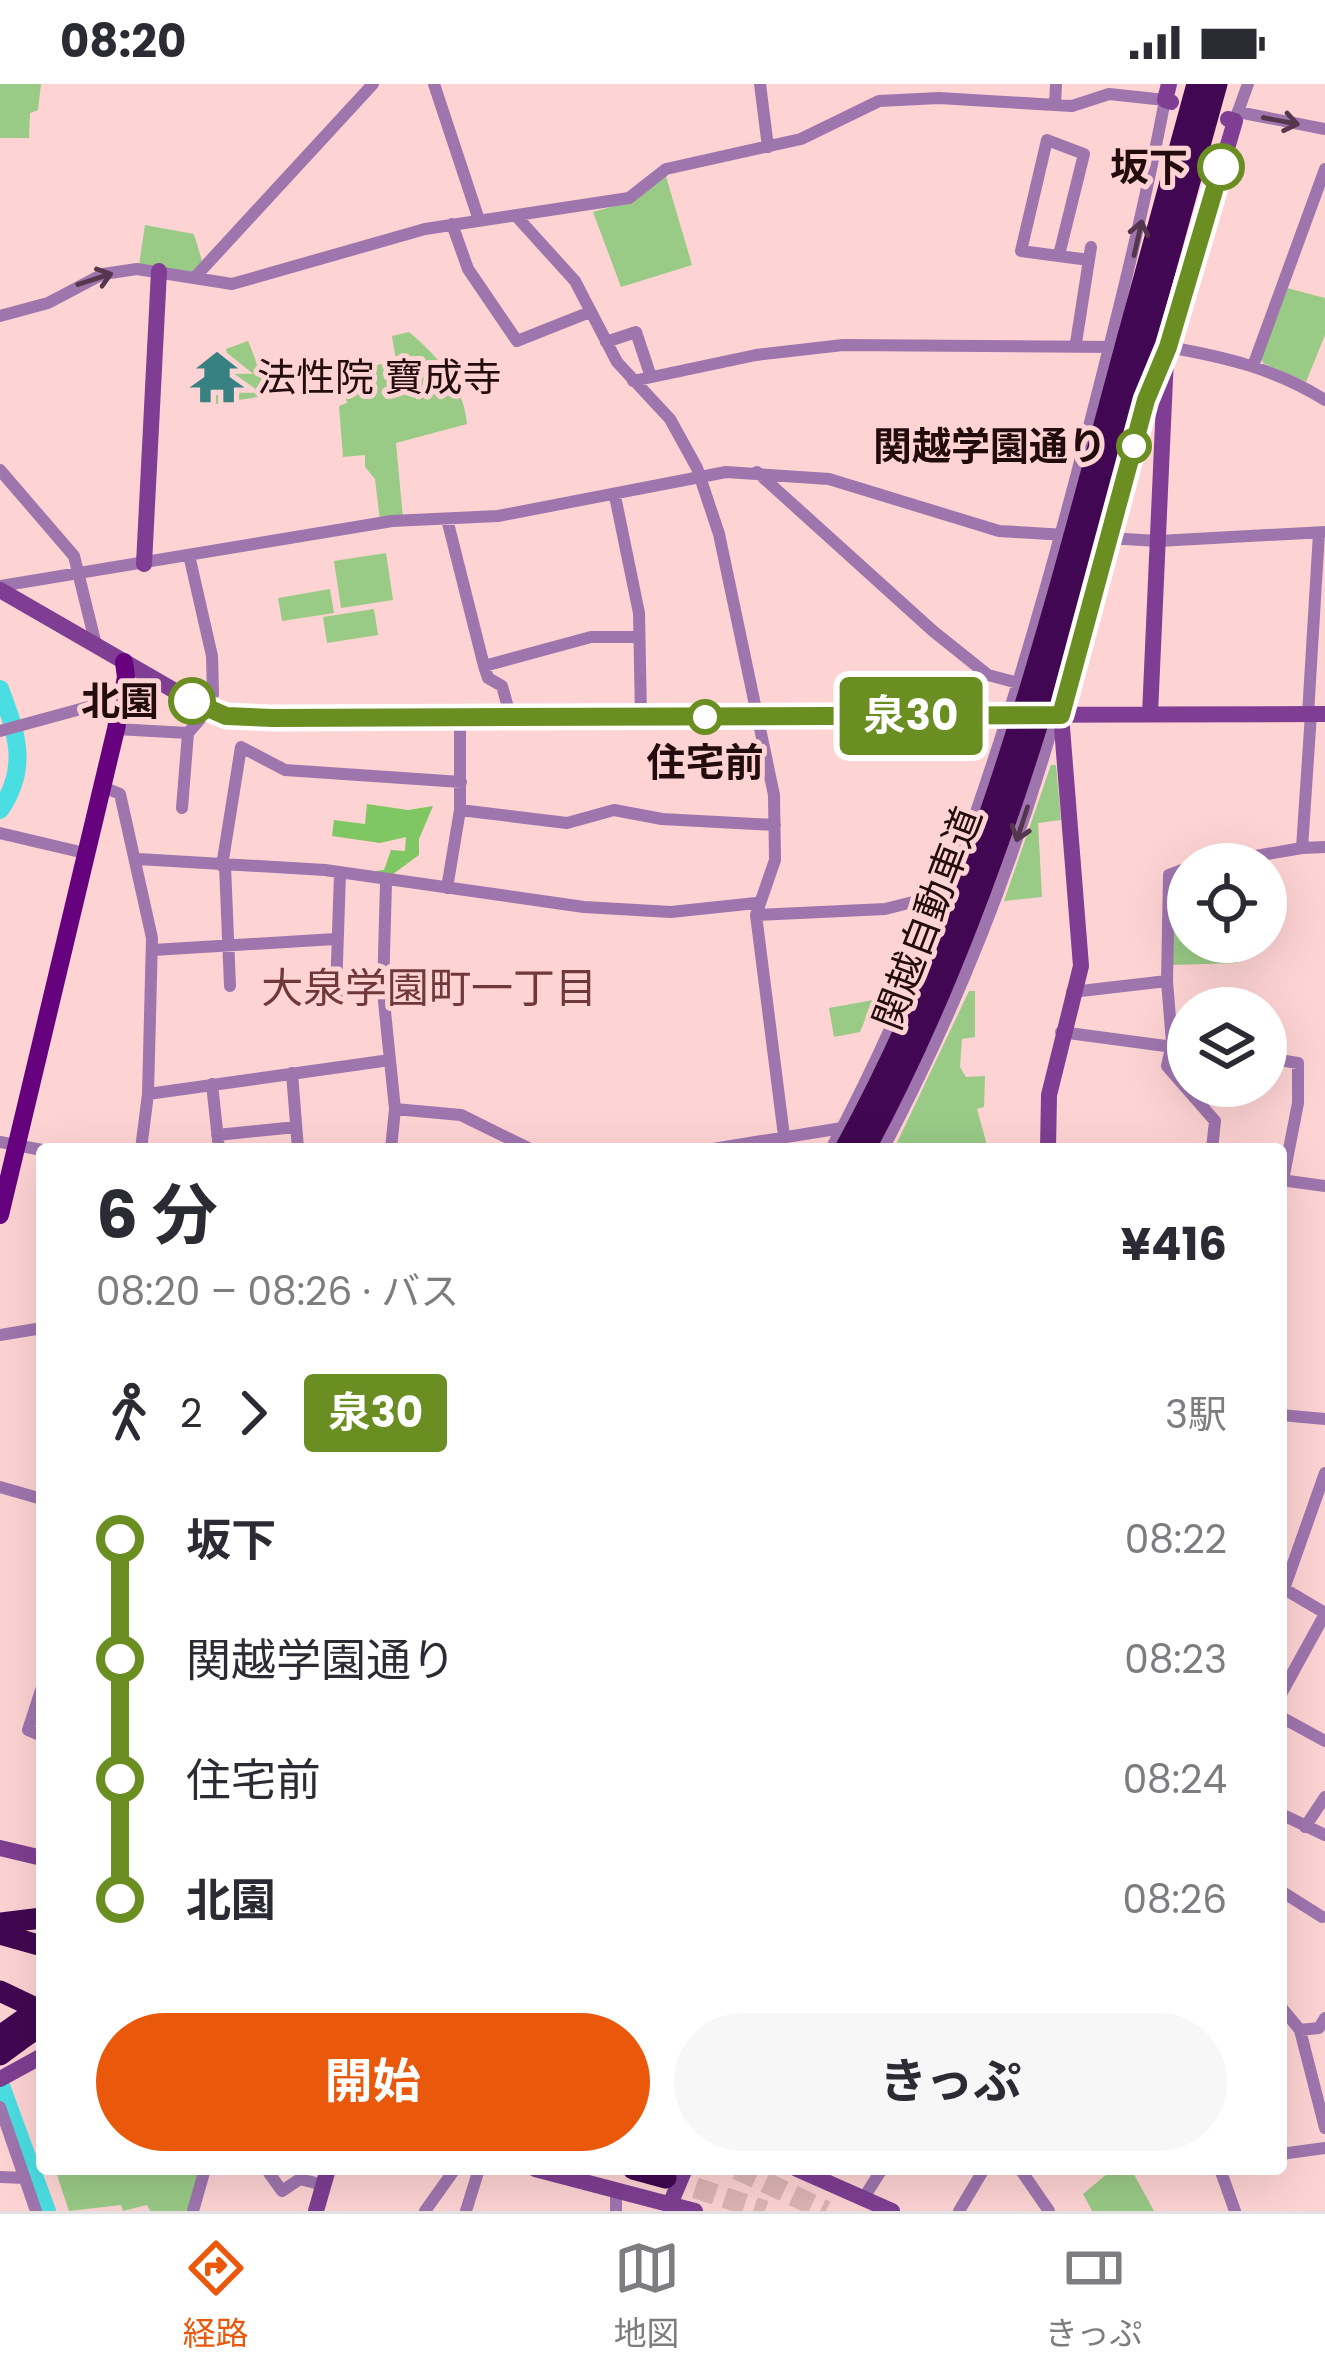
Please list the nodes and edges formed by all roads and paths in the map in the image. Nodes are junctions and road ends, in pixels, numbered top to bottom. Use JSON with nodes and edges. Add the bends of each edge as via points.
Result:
{"nodes":[{"id":1,"x":373,"y":84,"type":"edge"},
{"id":2,"x":434,"y":84,"type":"edge"},
{"id":3,"x":760,"y":84,"type":"edge"},
{"id":4,"x":1012,"y":84,"type":"edge"},
{"id":5,"x":1056,"y":84,"type":"edge"},
{"id":6,"x":1197,"y":84,"type":"edge"},
{"id":7,"x":1217,"y":84,"type":"edge"},
{"id":8,"x":1248,"y":84,"type":"edge"},
{"id":9,"x":1134,"y":90,"type":"edge"},
{"id":10,"x":963,"y":92,"type":"edge"},
{"id":11,"x":1168,"y":95,"type":"edge"},
{"id":12,"x":1012,"y":102,"type":"junction"},
{"id":13,"x":1055,"y":105,"type":"junction"},
{"id":14,"x":1234,"y":118,"type":"junction"},
{"id":15,"x":1325,"y":129,"type":"edge"},
{"id":16,"x":768,"y":147,"type":"junction"},
{"id":17,"x":1325,"y":169,"type":"edge"},
{"id":18,"x":517,"y":218,"type":"junction"},
{"id":19,"x":478,"y":220,"type":"junction"},
{"id":20,"x":452,"y":224,"type":"junction"},
{"id":21,"x":1059,"y":255,"type":"junction"},
{"id":22,"x":159,"y":271,"type":"junction"},
{"id":23,"x":196,"y":276,"type":"junction"},
{"id":24,"x":590,"y":312,"type":"junction"},
{"id":25,"x":0,"y":316,"type":"edge"},
{"id":26,"x":606,"y":343,"type":"junction"},
{"id":27,"x":1076,"y":344,"type":"junction"},
{"id":28,"x":1143,"y":345,"type":"junction"},
{"id":29,"x":1253,"y":365,"type":"junction"},
{"id":30,"x":651,"y":377,"type":"junction"},
{"id":31,"x":633,"y":381,"type":"junction"},
{"id":32,"x":1325,"y":400,"type":"edge"},
{"id":33,"x":1154,"y":401,"type":"junction"},
{"id":34,"x":0,"y":470,"type":"edge"},
{"id":35,"x":757,"y":472,"type":"junction"},
{"id":36,"x":699,"y":474,"type":"junction"},
{"id":37,"x":615,"y":496,"type":"junction"},
{"id":38,"x":448,"y":519,"type":"junction"},
{"id":39,"x":1322,"y":533,"type":"edge"},
{"id":40,"x":1060,"y":535,"type":"junction"},
{"id":41,"x":1110,"y":538,"type":"junction"},
{"id":42,"x":1158,"y":541,"type":"junction"},
{"id":43,"x":189,"y":555,"type":"junction"},
{"id":44,"x":144,"y":564,"type":"junction"},
{"id":45,"x":82,"y":572,"type":"junction"},
{"id":46,"x":0,"y":588,"type":"edge"},
{"id":47,"x":639,"y":637,"type":"junction"},
{"id":48,"x":96,"y":645,"type":"junction"},
{"id":49,"x":124,"y":662,"type":"junction"},
{"id":50,"x":484,"y":666,"type":"junction"},
{"id":51,"x":1018,"y":683,"type":"junction"},
{"id":52,"x":110,"y":701,"type":"junction"},
{"id":53,"x":208,"y":710,"type":"junction"},
{"id":54,"x":1150,"y":714,"type":"junction"},
{"id":55,"x":1061,"y":715,"type":"junction"},
{"id":56,"x":1009,"y":716,"type":"junction"},
{"id":57,"x":1314,"y":716,"type":"edge"},
{"id":58,"x":641,"y":717,"type":"junction"},
{"id":59,"x":758,"y":717,"type":"junction"},
{"id":60,"x":245,"y":718,"type":"junction"},
{"id":61,"x":460,"y":718,"type":"junction"},
{"id":62,"x":511,"y":718,"type":"junction"},
{"id":63,"x":10,"y":728,"type":"edge"},
{"id":64,"x":1325,"y":729,"type":"edge"},
{"id":65,"x":116,"y":730,"type":"junction"},
{"id":66,"x":188,"y":733,"type":"junction"},
{"id":67,"x":241,"y":747,"type":"junction"},
{"id":68,"x":1054,"y":753,"type":"junction"},
{"id":69,"x":460,"y":782,"type":"junction"},
{"id":70,"x":103,"y":787,"type":"junction"},
{"id":71,"x":182,"y":808,"type":"dead end"},
{"id":72,"x":460,"y":810,"type":"junction"},
{"id":73,"x":776,"y":825,"type":"junction"},
{"id":74,"x":0,"y":833,"type":"edge"},
{"id":75,"x":1325,"y":847,"type":"edge"},
{"id":76,"x":1302,"y":848,"type":"junction"},
{"id":77,"x":76,"y":850,"type":"junction"},
{"id":78,"x":1287,"y":851,"type":"edge"},
{"id":79,"x":138,"y":859,"type":"junction"},
{"id":80,"x":223,"y":866,"type":"junction"},
{"id":81,"x":340,"y":874,"type":"junction"},
{"id":82,"x":386,"y":882,"type":"junction"},
{"id":83,"x":448,"y":888,"type":"junction"},
{"id":84,"x":945,"y":894,"type":"junction"},
{"id":85,"x":756,"y":909,"type":"junction"},
{"id":86,"x":335,"y":939,"type":"junction"},
{"id":87,"x":228,"y":943,"type":"junction"},
{"id":88,"x":153,"y":950,"type":"junction"},
{"id":89,"x":921,"y":957,"type":"junction"},
{"id":90,"x":1167,"y":963,"type":"edge"},
{"id":91,"x":965,"y":975,"type":"junction"},
{"id":92,"x":1167,"y":981,"type":"junction"},
{"id":93,"x":230,"y":986,"type":"dead end"},
{"id":94,"x":1167,"y":987,"type":"edge"},
{"id":95,"x":383,"y":992,"type":"junction"},
{"id":96,"x":1072,"y":992,"type":"junction"},
{"id":97,"x":1061,"y":1032,"type":"junction"},
{"id":98,"x":1167,"y":1046,"type":"edge"},
{"id":99,"x":390,"y":1060,"type":"junction"},
{"id":100,"x":1287,"y":1061,"type":"edge"},
{"id":101,"x":292,"y":1073,"type":"junction"},
{"id":102,"x":212,"y":1084,"type":"junction"},
{"id":103,"x":148,"y":1094,"type":"junction"},
{"id":104,"x":1203,"y":1107,"type":"edge"},
{"id":105,"x":394,"y":1108,"type":"junction"},
{"id":106,"x":296,"y":1127,"type":"junction"},
{"id":107,"x":784,"y":1136,"type":"junction"},
{"id":108,"x":843,"y":1138,"type":"edge"},
{"id":109,"x":218,"y":1142,"type":"edge"},
{"id":110,"x":8,"y":1143,"type":"edge"},
{"id":111,"x":142,"y":1143,"type":"edge"},
{"id":112,"x":297,"y":1143,"type":"edge"},
{"id":113,"x":391,"y":1143,"type":"edge"},
{"id":114,"x":518,"y":1143,"type":"edge"},
{"id":115,"x":746,"y":1143,"type":"edge"},
{"id":116,"x":868,"y":1143,"type":"edge"},
{"id":117,"x":887,"y":1143,"type":"edge"},
{"id":118,"x":1048,"y":1143,"type":"edge"},
{"id":119,"x":1212,"y":1143,"type":"edge"},
{"id":120,"x":1287,"y":1156,"type":"edge"},
{"id":121,"x":0,"y":1168,"type":"edge"},
{"id":122,"x":1287,"y":1181,"type":"edge"},
{"id":123,"x":1325,"y":1186,"type":"edge"},
{"id":124,"x":0,"y":1215,"type":"edge"},
{"id":125,"x":36,"y":1329,"type":"edge"},
{"id":126,"x":0,"y":1335,"type":"edge"},
{"id":127,"x":1287,"y":1416,"type":"edge"},
{"id":128,"x":1325,"y":1419,"type":"edge"},
{"id":129,"x":1324,"y":1481,"type":"edge"},
{"id":130,"x":0,"y":1487,"type":"edge"},
{"id":131,"x":36,"y":1497,"type":"edge"},
{"id":132,"x":1308,"y":1522,"type":"junction"},
{"id":133,"x":1325,"y":1528,"type":"edge"},
{"id":134,"x":1287,"y":1575,"type":"edge"},
{"id":135,"x":1287,"y":1591,"type":"edge"},
{"id":136,"x":1325,"y":1614,"type":"edge"},
{"id":137,"x":1287,"y":1683,"type":"edge"},
{"id":138,"x":36,"y":1705,"type":"edge"},
{"id":139,"x":1287,"y":1720,"type":"edge"},
{"id":140,"x":36,"y":1733,"type":"edge"},
{"id":141,"x":1325,"y":1741,"type":"edge"},
{"id":142,"x":1325,"y":1797,"type":"edge"},
{"id":143,"x":1287,"y":1818,"type":"edge"},
{"id":144,"x":1305,"y":1828,"type":"junction"},
{"id":145,"x":1325,"y":1835,"type":"edge"},
{"id":146,"x":0,"y":1848,"type":"edge"},
{"id":147,"x":36,"y":1857,"type":"edge"},
{"id":148,"x":1287,"y":1895,"type":"edge"},
{"id":149,"x":1322,"y":1917,"type":"dead end"},
{"id":150,"x":36,"y":1919,"type":"edge"},
{"id":151,"x":0,"y":1923,"type":"edge"},
{"id":152,"x":0,"y":1934,"type":"edge"},
{"id":153,"x":36,"y":1944,"type":"edge"},
{"id":154,"x":0,"y":1991,"type":"edge"},
{"id":155,"x":36,"y":1999,"type":"edge"},
{"id":156,"x":36,"y":2006,"type":"edge"},
{"id":157,"x":36,"y":2012,"type":"edge"},
{"id":158,"x":1287,"y":2014,"type":"edge"},
{"id":159,"x":1325,"y":2018,"type":"edge"},
{"id":160,"x":0,"y":2024,"type":"edge"},
{"id":161,"x":1300,"y":2030,"type":"junction"},
{"id":162,"x":36,"y":2032,"type":"edge"},
{"id":163,"x":0,"y":2036,"type":"edge"},
{"id":164,"x":36,"y":2039,"type":"edge"},
{"id":165,"x":36,"y":2058,"type":"edge"},
{"id":166,"x":1,"y":2070,"type":"edge"},
{"id":167,"x":1318,"y":2076,"type":"edge"},
{"id":168,"x":0,"y":2107,"type":"edge"},
{"id":169,"x":1325,"y":2128,"type":"edge"},
{"id":170,"x":1325,"y":2148,"type":"edge"},
{"id":171,"x":1287,"y":2153,"type":"edge"},
{"id":172,"x":204,"y":2175,"type":"edge"},
{"id":173,"x":270,"y":2175,"type":"edge"},
{"id":174,"x":451,"y":2175,"type":"edge"},
{"id":175,"x":477,"y":2175,"type":"edge"},
{"id":176,"x":559,"y":2175,"type":"edge"},
{"id":177,"x":675,"y":2175,"type":"edge"},
{"id":178,"x":808,"y":2175,"type":"edge"},
{"id":179,"x":878,"y":2175,"type":"edge"},
{"id":180,"x":980,"y":2175,"type":"edge"},
{"id":181,"x":1024,"y":2175,"type":"edge"},
{"id":182,"x":1222,"y":2175,"type":"edge"},
{"id":183,"x":0,"y":2177,"type":"edge"},
{"id":184,"x":325,"y":2177,"type":"edge"},
{"id":185,"x":25,"y":2178,"type":"junction"},
{"id":186,"x":616,"y":2189,"type":"junction"},
{"id":187,"x":671,"y":2202,"type":"junction"},
{"id":188,"x":860,"y":2205,"type":"edge"},
{"id":189,"x":36,"y":2211,"type":"edge"},
{"id":190,"x":193,"y":2211,"type":"edge"},
{"id":191,"x":316,"y":2211,"type":"edge"},
{"id":192,"x":425,"y":2211,"type":"edge"},
{"id":193,"x":466,"y":2211,"type":"edge"},
{"id":194,"x":616,"y":2211,"type":"edge"},
{"id":195,"x":694,"y":2211,"type":"edge"},
{"id":196,"x":892,"y":2211,"type":"edge"},
{"id":197,"x":958,"y":2211,"type":"edge"},
{"id":198,"x":1048,"y":2211,"type":"edge"},
{"id":199,"x":1235,"y":2211,"type":"edge"}],
"edges":[{"from":1,"to":23,"type":"street"},
{"from":2,"to":19,"type":"street"},
{"from":3,"to":16,"type":"street"},
{"from":4,"to":12,"type":"street"},
{"from":5,"to":13,"type":"street"},
{"from":6,"to":28,"type":"highway","name":"関越自動車道"},
{"from":7,"to":28,"type":"highway","name":"関越自動車道"},
{"from":8,"to":14,"type":"street"},
{"from":9,"to":11,"type":"street"},
{"from":9,"to":13,"type":"street"},
{"from":10,"to":12,"type":"street"},
{"from":10,"to":16,"type":"street","via":[[879,101]]},
{"from":28,"to":11,"type":"street","one_way":true,"via":[[1141,230]]},
{"from":12,"to":13,"type":"street"},
{"from":14,"to":15,"type":"street","one_way":true},
{"from":14,"to":28,"type":"street"},
{"from":16,"to":18,"type":"street","via":[[666,169],[629,198]]},
{"from":17,"to":29,"type":"street"},
{"from":18,"to":19,"type":"street"},
{"from":18,"to":24,"type":"street","via":[[575,281]]},
{"from":19,"to":20,"type":"street"},
{"from":20,"to":23,"type":"street","via":[[232,284]]},
{"from":20,"to":24,"type":"street","via":[[468,269],[517,341]]},
{"from":21,"to":21,"type":"street","via":[[1084,154],[1047,140],[1021,251]]},
{"from":21,"to":27,"type":"street","via":[[1090,253]]},
{"from":22,"to":23,"type":"street"},
{"from":25,"to":22,"type":"street","one_way":true,"via":[[104,274]]},
{"from":22,"to":44,"type":"street"},
{"from":24,"to":26,"type":"street"},
{"from":26,"to":30,"type":"street","via":[[636,332]]},
{"from":26,"to":31,"type":"street"},
{"from":27,"to":28,"type":"street"},
{"from":27,"to":30,"type":"street","via":[[843,345]]},
{"from":28,"to":29,"type":"street"},
{"from":28,"to":33,"type":"street"},
{"from":28,"to":40,"type":"street"},
{"from":28,"to":108,"type":"highway","name":"関越自動車道","bridge":true,"via":[[932,967]]},
{"from":28,"to":116,"type":"highway","name":"関越自動車道","bridge":true,"via":[[1003,829],[931,1015]]},
{"from":29,"to":32,"type":"street"},
{"from":30,"to":31,"type":"street"},
{"from":31,"to":36,"type":"street","via":[[670,419]]},
{"from":33,"to":41,"type":"street"},
{"from":33,"to":42,"type":"street"},
{"from":34,"to":45,"type":"street"},
{"from":35,"to":36,"type":"street"},
{"from":35,"to":40,"type":"street","via":[[829,478],[999,531]]},
{"from":35,"to":51,"type":"street","via":[[933,631],[988,674]]},
{"from":36,"to":37,"type":"street"},
{"from":36,"to":59,"type":"street","via":[[738,608]]},
{"from":37,"to":38,"type":"street"},
{"from":37,"to":47,"type":"street"},
{"from":38,"to":43,"type":"street"},
{"from":38,"to":50,"type":"street"},
{"from":39,"to":42,"type":"street"},
{"from":39,"to":57,"type":"street"},
{"from":40,"to":41,"type":"street"},
{"from":40,"to":51,"type":"street"},
{"from":41,"to":42,"type":"street"},
{"from":41,"to":55,"type":"street"},
{"from":42,"to":54,"type":"street"},
{"from":43,"to":44,"type":"street"},
{"from":43,"to":53,"type":"street","via":[[212,656]]},
{"from":44,"to":45,"type":"street"},
{"from":45,"to":46,"type":"street"},
{"from":45,"to":48,"type":"street"},
{"from":46,"to":48,"type":"street"},
{"from":47,"to":50,"type":"street","via":[[591,637]]},
{"from":47,"to":58,"type":"street"},
{"from":48,"to":49,"type":"street"},
{"from":49,"to":52,"type":"main road"},
{"from":49,"to":53,"type":"street"},
{"from":49,"to":65,"type":"main road"},
{"from":50,"to":62,"type":"street","via":[[502,686]]},
{"from":51,"to":56,"type":"street"},
{"from":52,"to":63,"type":"street"},
{"from":52,"to":77,"type":"main road"},
{"from":53,"to":60,"type":"street"},
{"from":53,"to":66,"type":"street"},
{"from":54,"to":55,"type":"street"},
{"from":54,"to":57,"type":"street"},
{"from":55,"to":56,"type":"street"},
{"from":55,"to":68,"type":"street"},
{"from":56,"to":59,"type":"street"},
{"from":56,"to":84,"type":"street"},
{"from":57,"to":64,"type":"street"},
{"from":57,"to":76,"type":"street"},
{"from":58,"to":59,"type":"street"},
{"from":58,"to":62,"type":"street"},
{"from":59,"to":73,"type":"street"},
{"from":60,"to":61,"type":"street"},
{"from":60,"to":67,"type":"street"},
{"from":61,"to":62,"type":"street"},
{"from":61,"to":69,"type":"street"},
{"from":65,"to":66,"type":"street"},
{"from":65,"to":70,"type":"main road"},
{"from":66,"to":71,"type":"street"},
{"from":67,"to":69,"type":"street","via":[[285,770]]},
{"from":67,"to":80,"type":"street"},
{"from":68,"to":91,"type":"street","one_way":true},
{"from":68,"to":96,"type":"street","via":[[1081,966]]},
{"from":69,"to":72,"type":"street"},
{"from":70,"to":79,"type":"street","via":[[120,794]]},
{"from":70,"to":110,"type":"main road"},
{"from":72,"to":73,"type":"street","via":[[567,823],[614,810]]},
{"from":72,"to":83,"type":"street"},
{"from":73,"to":85,"type":"street","via":[[775,860]]},
{"from":74,"to":77,"type":"street"},
{"from":75,"to":76,"type":"street"},
{"from":76,"to":78,"type":"street"},
{"from":77,"to":110,"type":"main road"},
{"from":79,"to":80,"type":"street"},
{"from":79,"to":88,"type":"street"},
{"from":80,"to":81,"type":"street"},
{"from":80,"to":87,"type":"street"},
{"from":81,"to":82,"type":"street"},
{"from":81,"to":86,"type":"street"},
{"from":82,"to":83,"type":"street"},
{"from":82,"to":95,"type":"street"},
{"from":83,"to":85,"type":"street","via":[[656,911]]},
{"from":84,"to":85,"type":"street","via":[[885,910]]},
{"from":84,"to":89,"type":"street"},
{"from":85,"to":107,"type":"street"},
{"from":86,"to":87,"type":"street"},
{"from":86,"to":95,"type":"street","via":[[338,994]]},
{"from":87,"to":88,"type":"street"},
{"from":87,"to":93,"type":"street"},
{"from":88,"to":103,"type":"street"},
{"from":89,"to":91,"type":"street"},
{"from":89,"to":108,"type":"street"},
{"from":90,"to":92,"type":"street"},
{"from":91,"to":117,"type":"street"},
{"from":92,"to":94,"type":"street"},
{"from":92,"to":96,"type":"street"},
{"from":95,"to":99,"type":"street"},
{"from":96,"to":97,"type":"street"},
{"from":97,"to":98,"type":"street"},
{"from":97,"to":118,"type":"street"},
{"from":99,"to":101,"type":"street"},
{"from":99,"to":105,"type":"street"},
{"from":100,"to":120,"type":"street","via":[[1298,1063]]},
{"from":101,"to":102,"type":"street"},
{"from":101,"to":106,"type":"street"},
{"from":102,"to":103,"type":"street"},
{"from":102,"to":109,"type":"street"},
{"from":103,"to":111,"type":"street"},
{"from":104,"to":119,"type":"street","via":[[1215,1121]]},
{"from":105,"to":113,"type":"street"},
{"from":105,"to":114,"type":"street","via":[[461,1115]]},
{"from":106,"to":109,"type":"street"},
{"from":106,"to":112,"type":"street"},
{"from":107,"to":108,"type":"street"},
{"from":107,"to":115,"type":"street"},
{"from":110,"to":121,"type":"main road"},
{"from":110,"to":124,"type":"main road"},
{"from":122,"to":123,"type":"street"},
{"from":125,"to":126,"type":"street"},
{"from":127,"to":128,"type":"street"},
{"from":129,"to":132,"type":"street"},
{"from":130,"to":131,"type":"street"},
{"from":132,"to":133,"type":"street"},
{"from":132,"to":134,"type":"street"},
{"from":135,"to":136,"type":"street"},
{"from":136,"to":137,"type":"street"},
{"from":138,"to":140,"type":"street","via":[[28,1730]]},
{"from":139,"to":141,"type":"street"},
{"from":142,"to":144,"type":"street"},
{"from":143,"to":144,"type":"street"},
{"from":144,"to":145,"type":"street"},
{"from":146,"to":147,"type":"street"},
{"from":148,"to":149,"type":"street"},
{"from":150,"to":151,"type":"highway"},
{"from":152,"to":153,"type":"highway"},
{"from":154,"to":156,"type":"highway"},
{"from":155,"to":160,"type":"highway"},
{"from":157,"to":163,"type":"highway","bridge":true},
{"from":158,"to":161,"type":"street"},
{"from":159,"to":161,"type":"street","via":[[1319,2028]]},
{"from":160,"to":164,"type":"highway"},
{"from":161,"to":167,"type":"street"},
{"from":162,"to":166,"type":"highway","bridge":true},
{"from":165,"to":166,"type":"street"},
{"from":167,"to":169,"type":"street"},
{"from":168,"to":185,"type":"street"},
{"from":170,"to":171,"type":"street"},
{"from":172,"to":190,"type":"street"},
{"from":173,"to":184,"type":"street","via":[[282,2191]]},
{"from":174,"to":192,"type":"street"},
{"from":175,"to":193,"type":"street"},
{"from":176,"to":186,"type":"street"},
{"from":177,"to":187,"type":"street"},
{"from":178,"to":188,"type":"street"},
{"from":179,"to":188,"type":"street"},
{"from":180,"to":197,"type":"street"},
{"from":181,"to":198,"type":"street"},
{"from":182,"to":199,"type":"street"},
{"from":183,"to":185,"type":"street"},
{"from":184,"to":191,"type":"street"},
{"from":185,"to":189,"type":"street"},
{"from":186,"to":187,"type":"street"},
{"from":186,"to":194,"type":"street"},
{"from":187,"to":195,"type":"street"},
{"from":188,"to":196,"type":"street"}]}
